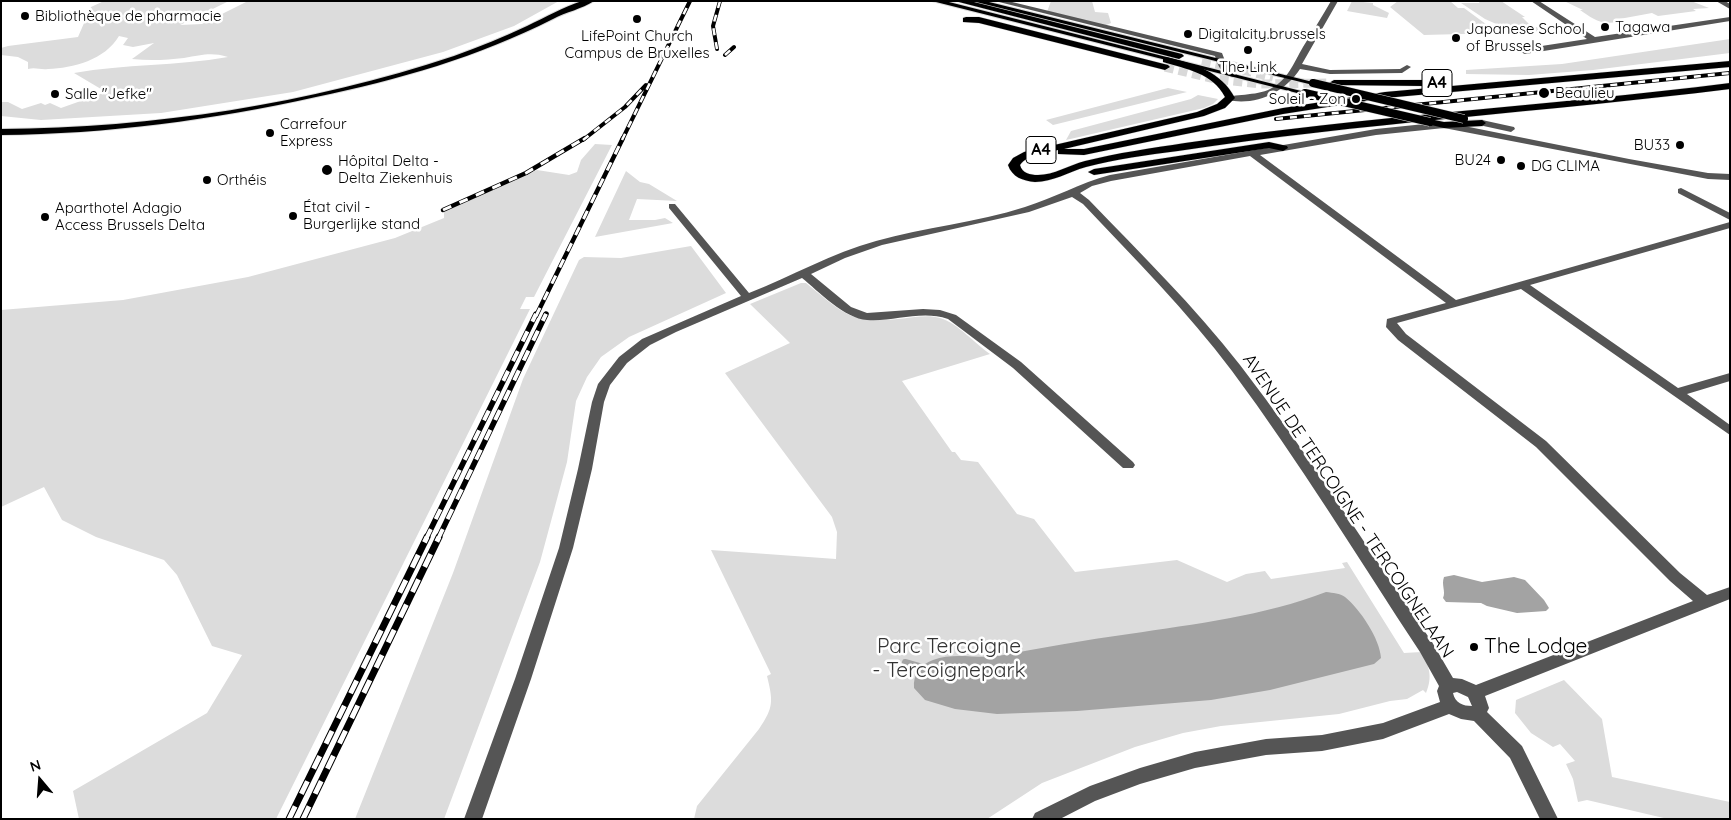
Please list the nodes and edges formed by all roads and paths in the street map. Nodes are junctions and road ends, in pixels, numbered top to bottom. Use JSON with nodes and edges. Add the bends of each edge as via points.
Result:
{"nodes":[{"id":1,"x":590,"y":1,"type":"edge"},
{"id":2,"x":934,"y":1,"type":"edge"},
{"id":3,"x":960,"y":1,"type":"edge"},
{"id":4,"x":975,"y":1,"type":"edge"},
{"id":5,"x":998,"y":1,"type":"edge"},
{"id":6,"x":1335,"y":1,"type":"edge"},
{"id":7,"x":1534,"y":1,"type":"edge"},
{"id":8,"x":1719,"y":1,"type":"edge"},
{"id":9,"x":578,"y":3,"type":"edge"},
{"id":10,"x":1730,"y":7,"type":"edge"},
{"id":11,"x":1730,"y":19,"type":"edge"},
{"id":12,"x":966,"y":20,"type":"dead end"},
{"id":13,"x":1594,"y":40,"type":"junction"},
{"id":14,"x":1525,"y":52,"type":"dead end"},
{"id":15,"x":1220,"y":60,"type":"junction"},
{"id":16,"x":1202,"y":61,"type":"tunnel mouth"},
{"id":17,"x":1165,"y":63,"type":"junction"},
{"id":18,"x":1730,"y":64,"type":"edge"},
{"id":19,"x":1299,"y":66,"type":"junction"},
{"id":20,"x":1407,"y":67,"type":"dead end"},
{"id":21,"x":1233,"y":75,"type":"junction"},
{"id":22,"x":1289,"y":78,"type":"junction"},
{"id":23,"x":1540,"y":80,"type":"junction"},
{"id":24,"x":1334,"y":83,"type":"tunnel mouth"},
{"id":25,"x":1730,"y":86,"type":"edge"},
{"id":26,"x":1279,"y":87,"type":"junction"},
{"id":27,"x":1730,"y":93,"type":"edge"},
{"id":28,"x":1230,"y":98,"type":"junction"},
{"id":29,"x":1482,"y":123,"type":"junction"},
{"id":30,"x":1444,"y":125,"type":"junction"},
{"id":31,"x":1,"y":132,"type":"edge"},
{"id":32,"x":1283,"y":148,"type":"junction"},
{"id":33,"x":1038,"y":151,"type":"junction"},
{"id":34,"x":1588,"y":153,"type":"junction"},
{"id":35,"x":1253,"y":154,"type":"junction"},
{"id":36,"x":1052,"y":176,"type":"junction"},
{"id":37,"x":1730,"y":177,"type":"edge"},
{"id":38,"x":1681,"y":191,"type":"dead end"},
{"id":39,"x":1073,"y":193,"type":"junction"},
{"id":40,"x":672,"y":206,"type":"dead end"},
{"id":41,"x":1730,"y":217,"type":"edge"},
{"id":42,"x":1730,"y":226,"type":"edge"},
{"id":43,"x":803,"y":273,"type":"junction"},
{"id":44,"x":1523,"y":285,"type":"junction"},
{"id":45,"x":747,"y":297,"type":"junction"},
{"id":46,"x":1455,"y":304,"type":"junction"},
{"id":47,"x":1730,"y":377,"type":"edge"},
{"id":48,"x":1676,"y":393,"type":"junction"},
{"id":49,"x":1730,"y":431,"type":"edge"},
{"id":50,"x":1128,"y":465,"type":"dead end"},
{"id":51,"x":1730,"y":593,"type":"edge"},
{"id":52,"x":1705,"y":602,"type":"junction"},
{"id":53,"x":1449,"y":686,"type":"junction"},
{"id":54,"x":1475,"y":693,"type":"junction"},
{"id":55,"x":1451,"y":706,"type":"junction"},
{"id":56,"x":1477,"y":713,"type":"junction"},
{"id":57,"x":473,"y":819,"type":"edge"},
{"id":58,"x":1041,"y":819,"type":"edge"},
{"id":59,"x":1549,"y":819,"type":"edge"}],
"edges":[{"from":1,"to":9,"type":"main road"},
{"from":2,"to":17,"type":"main road"},
{"from":3,"to":16,"type":"highway"},
{"from":4,"to":15,"type":"main road"},
{"from":5,"to":15,"type":"street","via":[[1218,55]]},
{"from":6,"to":19,"type":"street","via":[[1301,57]]},
{"from":7,"to":13,"type":"street"},
{"from":8,"to":10,"type":"street"},
{"from":9,"to":31,"type":"main road","via":[[524,31],[459,56],[330,92],[215,116],[158,123]]},
{"from":11,"to":13,"type":"street"},
{"from":12,"to":17,"type":"highway","via":[[979,20]]},
{"from":13,"to":14,"type":"street","via":[[1522,50]]},
{"from":15,"to":21,"type":"street","via":[[1224,71]]},
{"from":15,"to":22,"type":"main road"},
{"from":17,"to":21,"type":"main road"},
{"from":17,"to":28,"type":"highway","via":[[1207,73],[1221,82]]},
{"from":18,"to":23,"type":"highway"},
{"from":19,"to":20,"type":"street","via":[[1330,72],[1402,71]]},
{"from":19,"to":22,"type":"street"},
{"from":21,"to":26,"type":"main road"},
{"from":22,"to":26,"type":"street"},
{"from":22,"to":29,"type":"main road","bridge":true},
{"from":23,"to":24,"type":"highway","number":"A4"},
{"from":23,"to":33,"type":"highway","via":[[1322,104],[1084,152]]},
{"from":25,"to":36,"type":"highway","number":"A4","via":[[1230,140],[1080,165]]},
{"from":26,"to":28,"type":"street","via":[[1275,92],[1248,99]]},
{"from":26,"to":30,"type":"main road","bridge":true},
{"from":27,"to":29,"type":"highway"},
{"from":28,"to":33,"type":"highway","number":"A4","via":[[1221,106],[1200,114]]},
{"from":29,"to":30,"type":"main road"},
{"from":29,"to":34,"type":"street","via":[[1567,144]]},
{"from":30,"to":32,"type":"street","via":[[1376,132]]},
{"from":30,"to":34,"type":"street"},
{"from":32,"to":35,"type":"street"},
{"from":32,"to":36,"type":"highway","via":[[1269,145],[1106,171]]},
{"from":33,"to":36,"type":"highway","number":"A4","via":[[1017,160],[1014,168],[1031,178]]},
{"from":34,"to":37,"type":"street","via":[[1708,176]]},
{"from":35,"to":39,"type":"street","via":[[1110,178]]},
{"from":35,"to":46,"type":"street"},
{"from":38,"to":41,"type":"street"},
{"from":39,"to":43,"type":"street","via":[[1026,210],[879,243]]},
{"from":39,"to":53,"type":"street","name":"AVENUE DE TERCOIGNE - TERCOIGNELAAN","via":[[1086,202],[1176,296],[1234,367],[1279,427]]},
{"from":40,"to":45,"type":"street"},
{"from":42,"to":44,"type":"street"},
{"from":43,"to":45,"type":"street"},
{"from":43,"to":50,"type":"street","via":[[847,309],[866,317],[923,312],[952,317],[1017,365]]},
{"from":44,"to":46,"type":"street"},
{"from":44,"to":48,"type":"street"},
{"from":45,"to":57,"type":"street","via":[[646,342],[623,360],[604,384],[566,548]]},
{"from":46,"to":52,"type":"street","via":[[1391,321],[1392,327],[1541,444],[1675,577]]},
{"from":47,"to":48,"type":"street"},
{"from":48,"to":49,"type":"street"},
{"from":51,"to":52,"type":"street"},
{"from":52,"to":54,"type":"street"},
{"from":53,"to":54,"type":"street","via":[[1466,687]]},
{"from":53,"to":55,"type":"street","via":[[1445,691]]},
{"from":54,"to":56,"type":"street","via":[[1482,708]]},
{"from":55,"to":56,"type":"street","via":[[1464,714]]},
{"from":55,"to":58,"type":"street","via":[[1383,732],[1195,760],[1090,795]]},
{"from":56,"to":59,"type":"street","via":[[1516,752]]}]}
